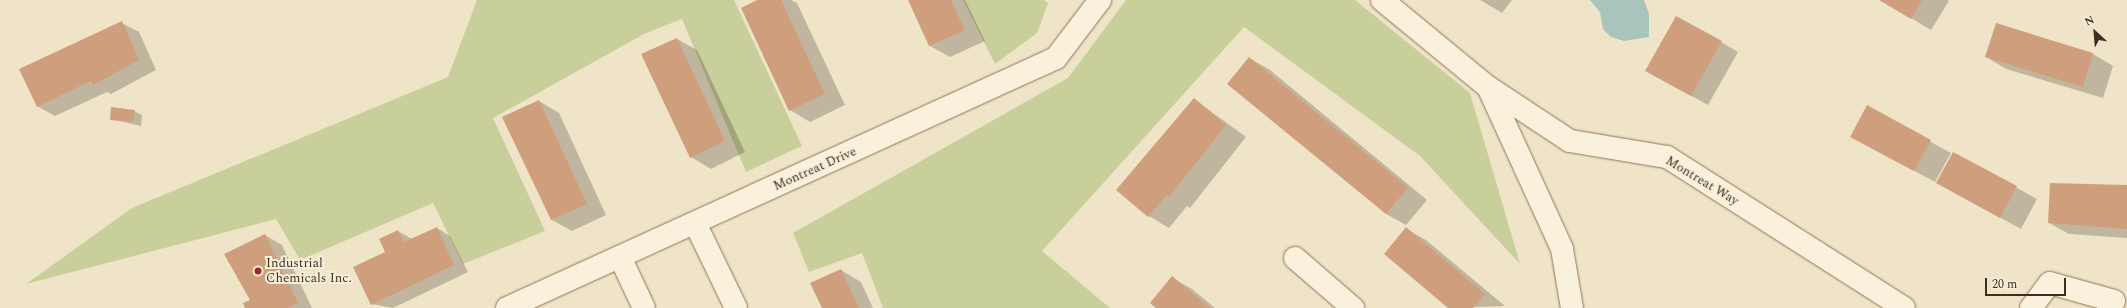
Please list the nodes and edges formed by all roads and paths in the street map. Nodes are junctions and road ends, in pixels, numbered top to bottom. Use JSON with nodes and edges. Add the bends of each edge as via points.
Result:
{"nodes":[{"id":1,"x":1100,"y":0,"type":"edge"},
{"id":2,"x":1382,"y":0,"type":"edge"},
{"id":3,"x":1488,"y":86,"type":"junction"},
{"id":4,"x":695,"y":223,"type":"junction"},
{"id":5,"x":620,"y":258,"type":"junction"},
{"id":6,"x":1295,"y":258,"type":"dead end"},
{"id":7,"x":507,"y":308,"type":"edge"},
{"id":8,"x":644,"y":308,"type":"edge"},
{"id":9,"x":736,"y":308,"type":"edge"},
{"id":10,"x":1353,"y":308,"type":"edge"},
{"id":11,"x":1572,"y":308,"type":"edge"},
{"id":12,"x":1904,"y":308,"type":"edge"},
{"id":13,"x":2031,"y":308,"type":"edge"},
{"id":14,"x":2108,"y":308,"type":"edge"}],
"edges":[{"from":1,"to":4,"type":"street","name":"Montreat Drive","via":[[1056,58]]},
{"from":2,"to":3,"type":"street","name":"Montreat Way"},
{"from":3,"to":11,"type":"street","name":"Montreat Way","via":[[1562,249]]},
{"from":3,"to":12,"type":"street","name":"Montreat Way","via":[[1570,141],[1667,157]]},
{"from":4,"to":5,"type":"street","name":"Montreat Drive"},
{"from":4,"to":9,"type":"street"},
{"from":5,"to":7,"type":"street","name":"Montreat Drive"},
{"from":5,"to":8,"type":"street"},
{"from":6,"to":10,"type":"street"},
{"from":13,"to":14,"type":"street","via":[[2050,283],[2114,301]]}]}
